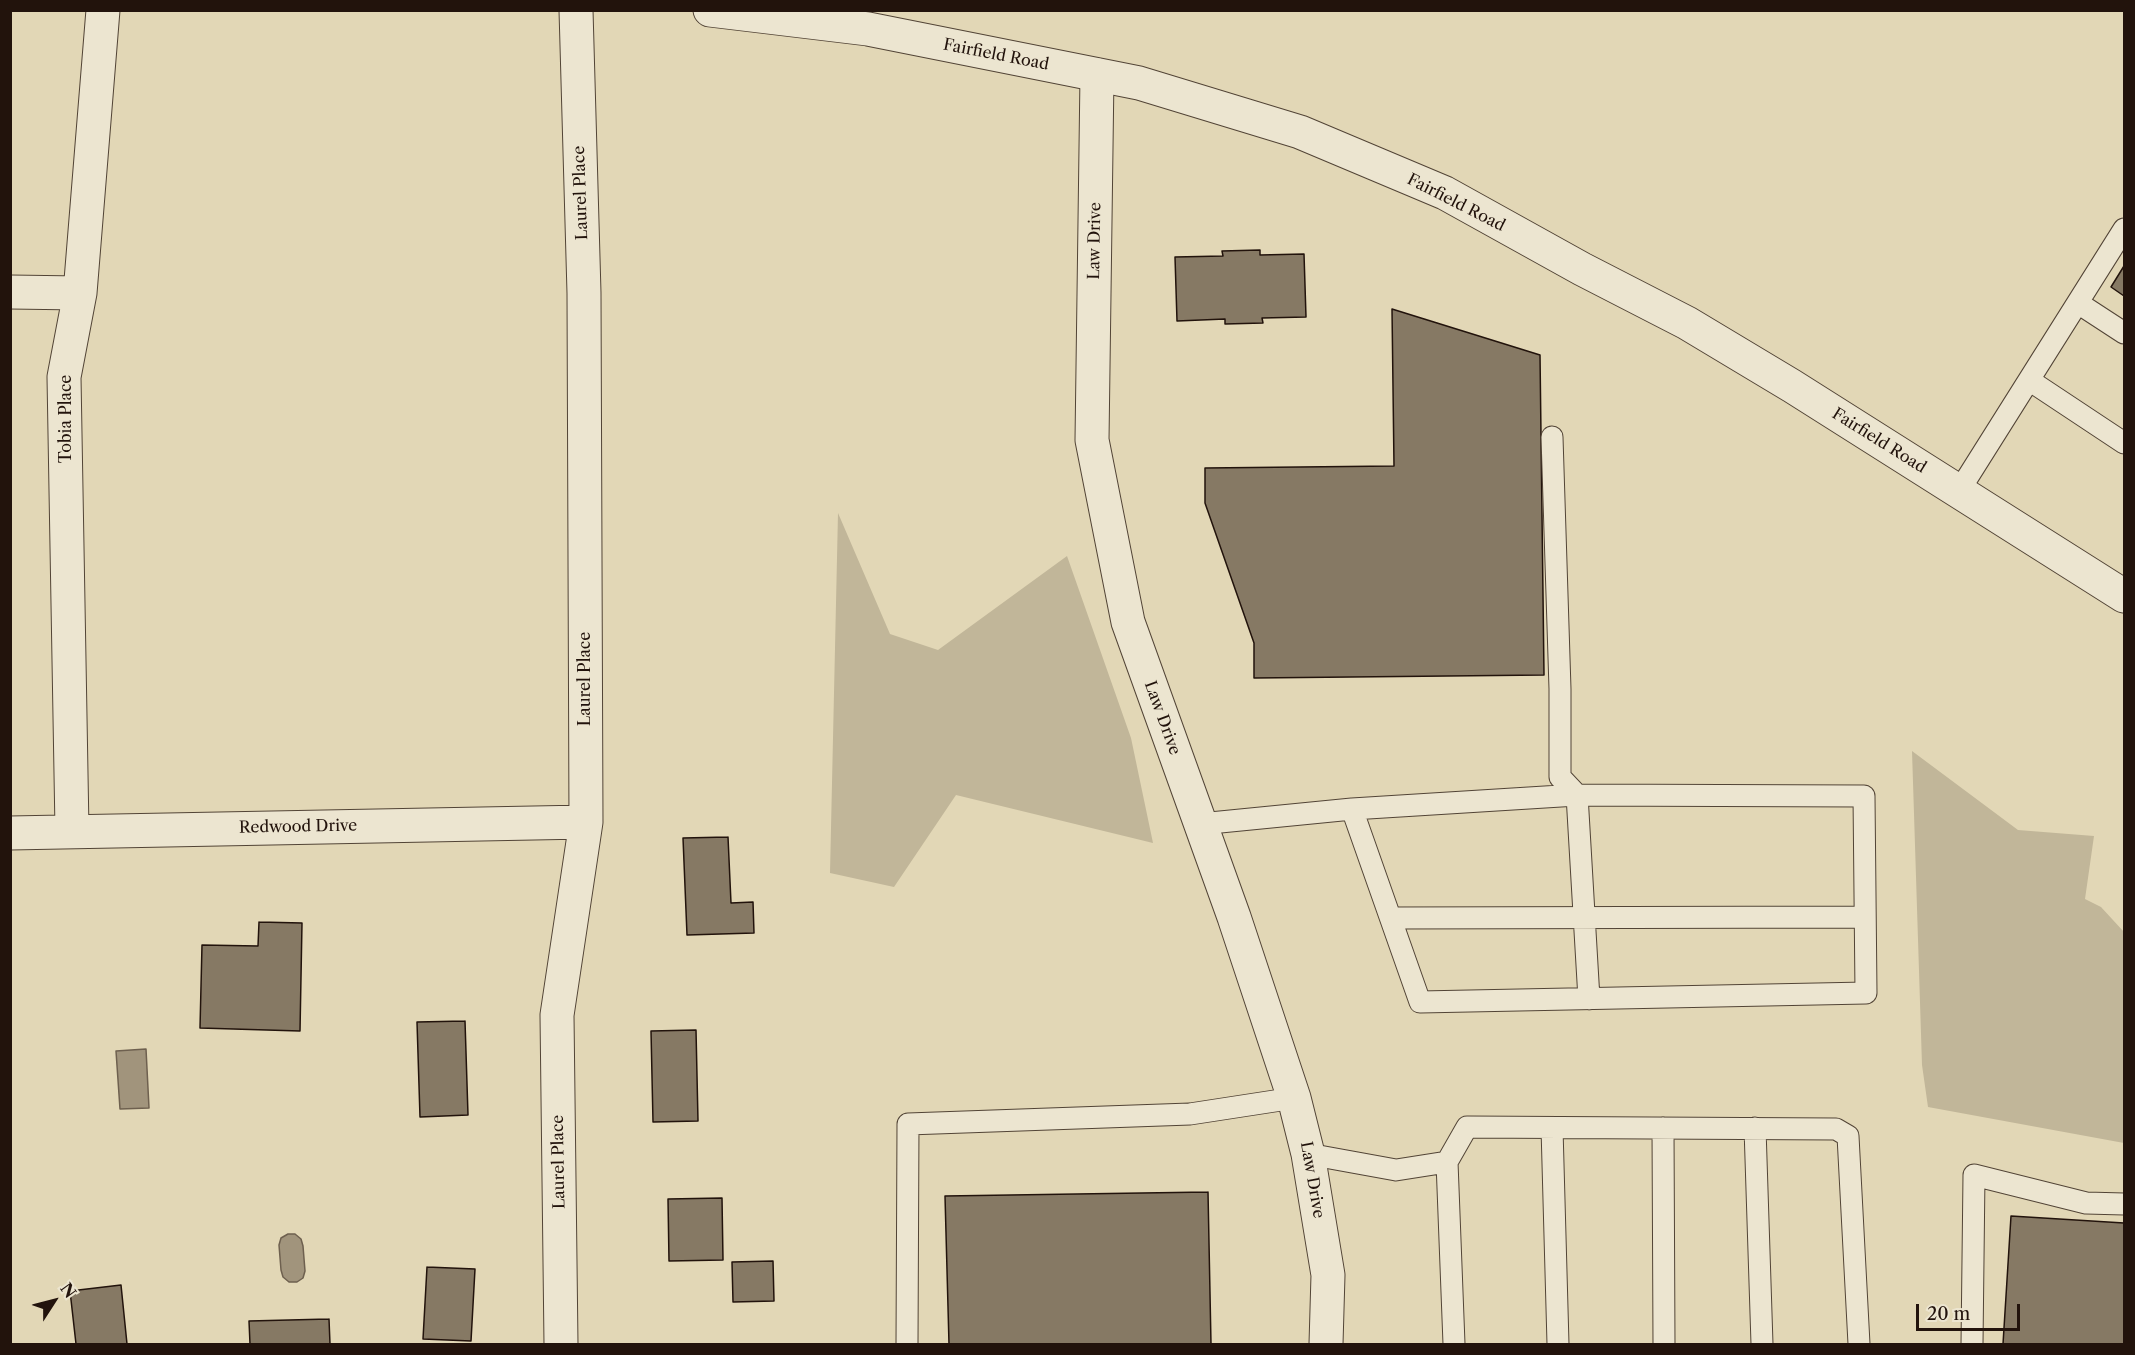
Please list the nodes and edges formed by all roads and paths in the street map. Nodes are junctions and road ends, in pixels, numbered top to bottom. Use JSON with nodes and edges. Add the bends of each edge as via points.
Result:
{"nodes":[{"id":1,"x":103,"y":10,"type":"edge"},
{"id":2,"x":576,"y":10,"type":"edge"},
{"id":3,"x":710,"y":10,"type":"edge"},
{"id":4,"x":1097,"y":75,"type":"junction"},
{"id":5,"x":2124,"y":229,"type":"edge"},
{"id":6,"x":10,"y":292,"type":"edge"},
{"id":7,"x":80,"y":293,"type":"junction"},
{"id":8,"x":2078,"y":303,"type":"junction"},
{"id":9,"x":2124,"y":333,"type":"edge"},
{"id":10,"x":2029,"y":380,"type":"junction"},
{"id":11,"x":1552,"y":437,"type":"dead end"},
{"id":12,"x":2124,"y":444,"type":"edge"},
{"id":13,"x":1959,"y":491,"type":"junction"},
{"id":14,"x":2124,"y":596,"type":"edge"},
{"id":15,"x":1577,"y":795,"type":"junction"},
{"id":16,"x":1352,"y":809,"type":"junction"},
{"id":17,"x":585,"y":822,"type":"junction"},
{"id":18,"x":1200,"y":824,"type":"junction"},
{"id":19,"x":72,"y":830,"type":"junction"},
{"id":20,"x":10,"y":832,"type":"edge"},
{"id":21,"x":1865,"y":916,"type":"junction"},
{"id":22,"x":1584,"y":917,"type":"junction"},
{"id":23,"x":1392,"y":918,"type":"junction"},
{"id":24,"x":1589,"y":999,"type":"junction"},
{"id":25,"x":1294,"y":1098,"type":"junction"},
{"id":26,"x":1552,"y":1128,"type":"junction"},
{"id":27,"x":1663,"y":1128,"type":"junction"},
{"id":28,"x":1755,"y":1128,"type":"junction"},
{"id":29,"x":1308,"y":1154,"type":"junction"},
{"id":30,"x":1447,"y":1162,"type":"junction"},
{"id":31,"x":2124,"y":1204,"type":"edge"},
{"id":32,"x":561,"y":1344,"type":"edge"},
{"id":33,"x":907,"y":1344,"type":"edge"},
{"id":34,"x":1326,"y":1344,"type":"edge"},
{"id":35,"x":1454,"y":1344,"type":"edge"},
{"id":36,"x":1558,"y":1344,"type":"edge"},
{"id":37,"x":1664,"y":1344,"type":"edge"},
{"id":38,"x":1762,"y":1344,"type":"edge"},
{"id":39,"x":1859,"y":1344,"type":"edge"},
{"id":40,"x":1972,"y":1344,"type":"edge"}],
"edges":[{"from":1,"to":7,"type":"street","name":"Tobia Place"},
{"from":2,"to":17,"type":"street","name":"Laurel Place","via":[[584,293]]},
{"from":3,"to":4,"type":"street","name":"Fairfield Road","via":[[868,29]]},
{"from":4,"to":13,"type":"street","name":"Fairfield Road","via":[[1139,83],[1300,132],[1445,193],[1687,323]]},
{"from":4,"to":18,"type":"street","name":"Law Drive","via":[[1092,440],[1128,622]]},
{"from":5,"to":8,"type":"lane"},
{"from":6,"to":7,"type":"street"},
{"from":7,"to":19,"type":"street","name":"Tobia Place","via":[[64,377]]},
{"from":8,"to":9,"type":"lane"},
{"from":8,"to":10,"type":"lane"},
{"from":10,"to":12,"type":"lane"},
{"from":10,"to":13,"type":"lane"},
{"from":11,"to":15,"type":"lane","via":[[1560,777]]},
{"from":13,"to":14,"type":"street","name":"Fairfield Road"},
{"from":15,"to":16,"type":"lane"},
{"from":15,"to":21,"type":"lane","via":[[1864,796]]},
{"from":15,"to":22,"type":"lane"},
{"from":16,"to":18,"type":"lane"},
{"from":16,"to":23,"type":"lane"},
{"from":17,"to":19,"type":"street","name":"Redwood Drive"},
{"from":17,"to":32,"type":"street","name":"Laurel Place","via":[[557,1014]]},
{"from":18,"to":25,"type":"street","name":"Law Drive"},
{"from":19,"to":20,"type":"street","name":"Redwood Drive"},
{"from":21,"to":22,"type":"lane"},
{"from":21,"to":24,"type":"lane","via":[[1866,993]]},
{"from":22,"to":23,"type":"lane"},
{"from":22,"to":24,"type":"lane"},
{"from":23,"to":24,"type":"lane","via":[[1420,1002]]},
{"from":25,"to":29,"type":"street","name":"Law Drive"},
{"from":25,"to":33,"type":"lane","via":[[1190,1114],[908,1124]]},
{"from":26,"to":27,"type":"lane"},
{"from":26,"to":30,"type":"lane","via":[[1467,1127]]},
{"from":26,"to":36,"type":"lane"},
{"from":27,"to":28,"type":"lane"},
{"from":27,"to":37,"type":"lane"},
{"from":28,"to":38,"type":"lane"},
{"from":28,"to":39,"type":"lane","via":[[1836,1129],[1848,1136]]},
{"from":29,"to":30,"type":"lane","via":[[1396,1170]]},
{"from":29,"to":34,"type":"street","name":"Law Drive","via":[[1328,1275]]},
{"from":30,"to":35,"type":"lane"},
{"from":31,"to":40,"type":"lane","via":[[2086,1203],[1974,1175]]}]}
